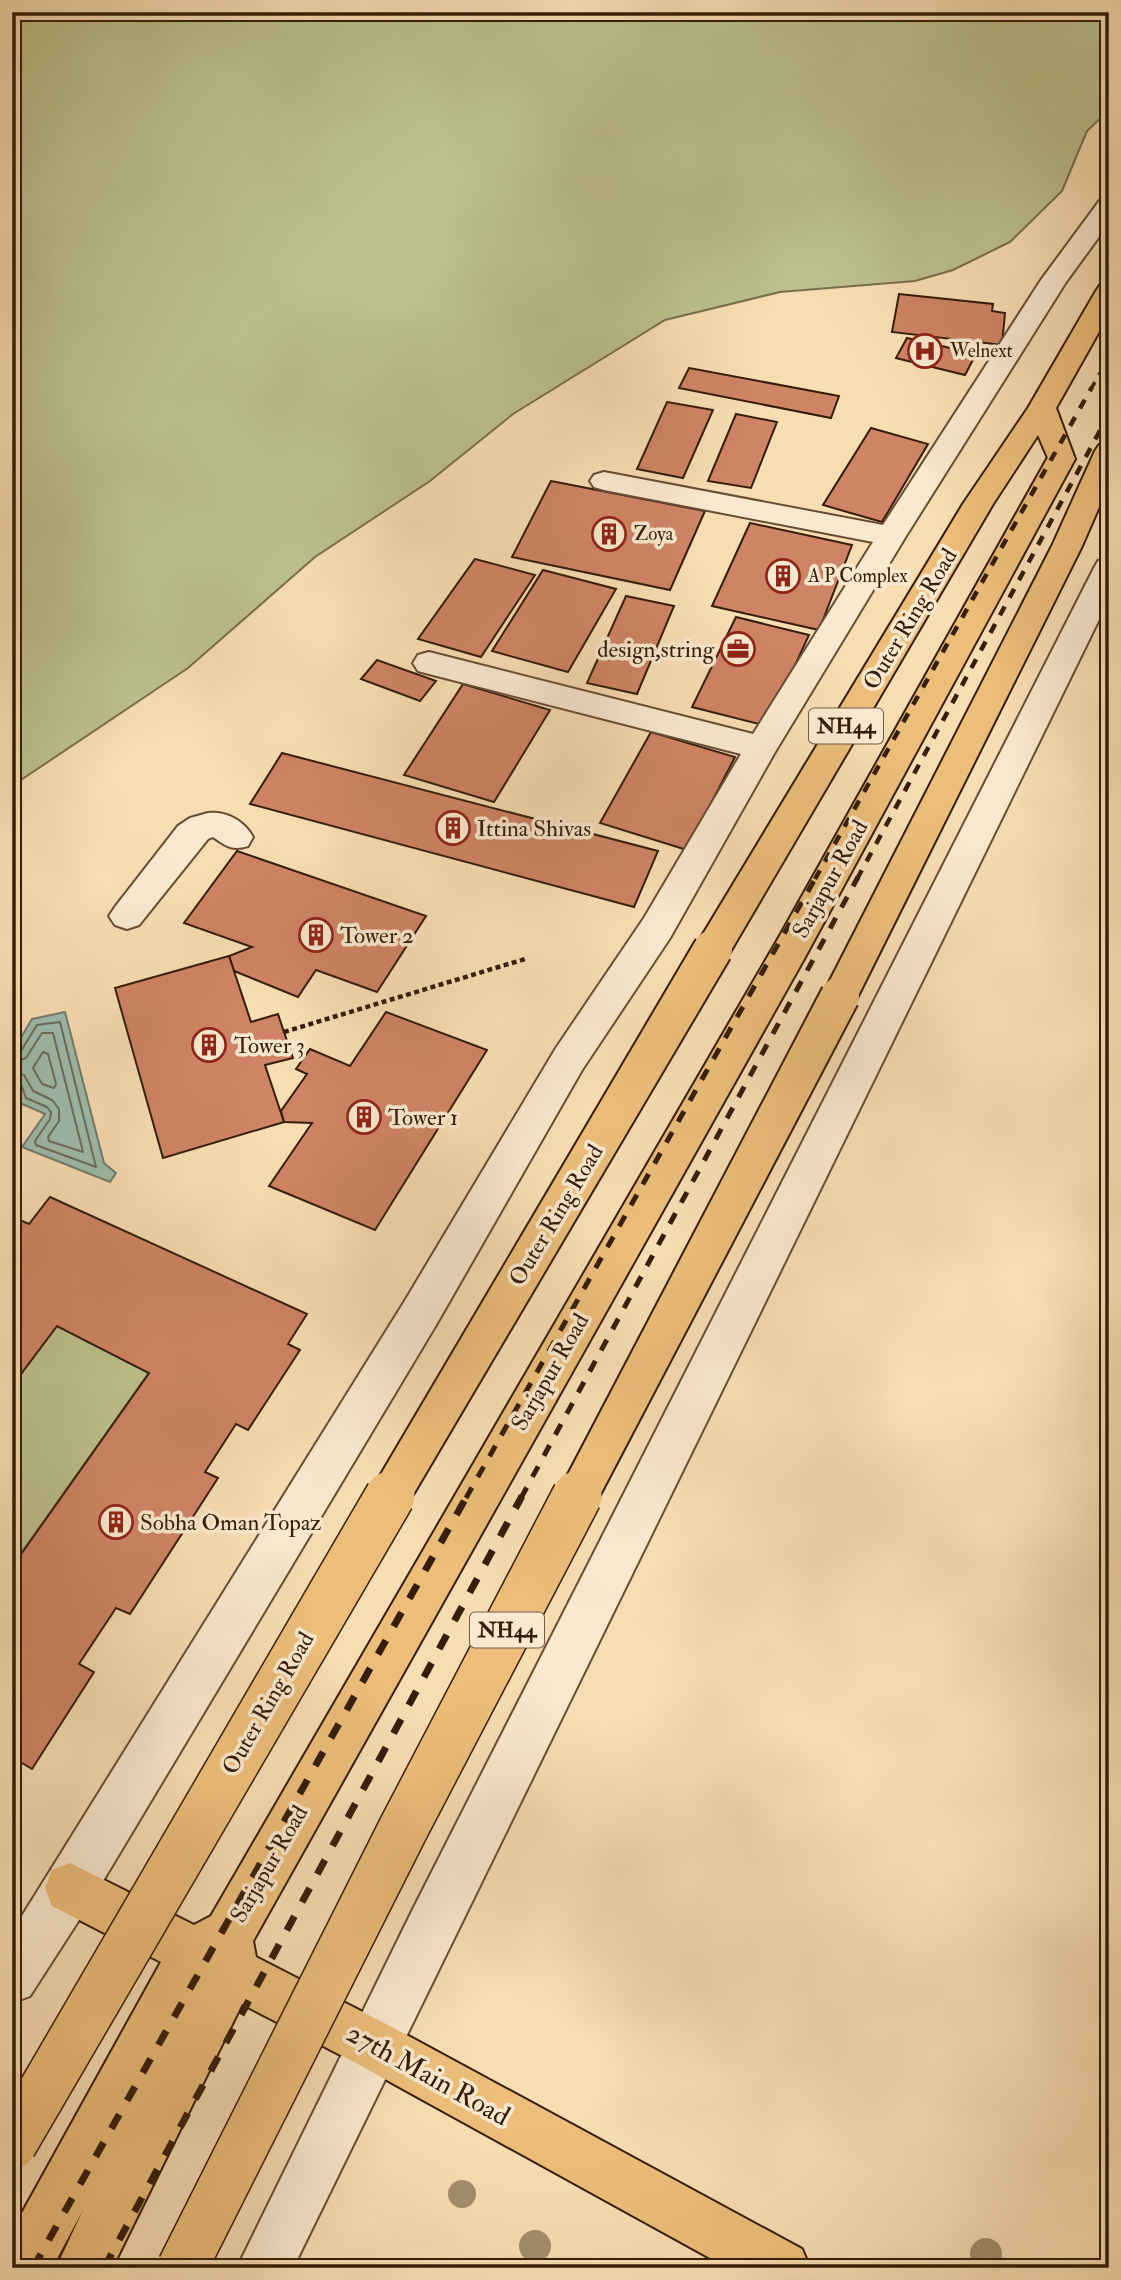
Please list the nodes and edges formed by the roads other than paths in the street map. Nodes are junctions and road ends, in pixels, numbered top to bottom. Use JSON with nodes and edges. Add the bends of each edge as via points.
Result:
{"nodes":[{"id":1,"x":1109,"y":205,"type":"edge"},
{"id":2,"x":1109,"y":291,"type":"edge"},
{"id":3,"x":1042,"y":408,"type":"junction"},
{"id":4,"x":1109,"y":451,"type":"edge"},
{"id":5,"x":604,"y":481,"type":"dead end"},
{"id":6,"x":891,"y":536,"type":"junction"},
{"id":7,"x":1109,"y":568,"type":"edge"},
{"id":8,"x":429,"y":663,"type":"dead end"},
{"id":9,"x":761,"y":748,"type":"junction"},
{"id":10,"x":236,"y":837,"type":"dead end"},
{"id":11,"x":127,"y":916,"type":"dead end"},
{"id":12,"x":70,"y":1888,"type":"junction"},
{"id":13,"x":218,"y":1952,"type":"junction"},
{"id":14,"x":12,"y":1978,"type":"edge"},
{"id":15,"x":372,"y":2045,"type":"junction"},
{"id":16,"x":12,"y":2144,"type":"edge"},
{"id":17,"x":22,"y":2268,"type":"edge"},
{"id":18,"x":83,"y":2268,"type":"edge"},
{"id":19,"x":182,"y":2268,"type":"edge"},
{"id":20,"x":264,"y":2268,"type":"edge"},
{"id":21,"x":783,"y":2268,"type":"edge"}],
"edges":[{"from":1,"to":6,"type":"street","via":[[1054,280]]},
{"from":2,"to":3,"type":"main road","name":"Outer Ring Road","number":"NH44"},
{"from":3,"to":13,"type":"main road","name":"Sarjapur Road","via":[[1061,459],[791,949]]},
{"from":3,"to":16,"type":"main road","name":"Outer Ring Road","number":"NH44","bridge":true,"via":[[978,504]]},
{"from":4,"to":19,"type":"main road","number":"NH44","bridge":true,"via":[[1068,546],[840,996],[402,1829]]},
{"from":5,"to":6,"type":"street"},
{"from":6,"to":9,"type":"street"},
{"from":7,"to":15,"type":"street"},
{"from":8,"to":9,"type":"street"},
{"from":9,"to":12,"type":"street","via":[[657,928],[569,1059],[421,1312]]},
{"from":10,"to":11,"type":"street","via":[[226,826],[201,826]]},
{"from":12,"to":13,"type":"main road","name":"27th Main Road"},
{"from":12,"to":14,"type":"street"},
{"from":13,"to":15,"type":"main road","name":"27th Main Road"},
{"from":13,"to":17,"type":"main road","name":"Sarjapur Road"},
{"from":13,"to":18,"type":"main road"},
{"from":15,"to":20,"type":"street"},
{"from":15,"to":21,"type":"main road","name":"27th Main Road"}]}
